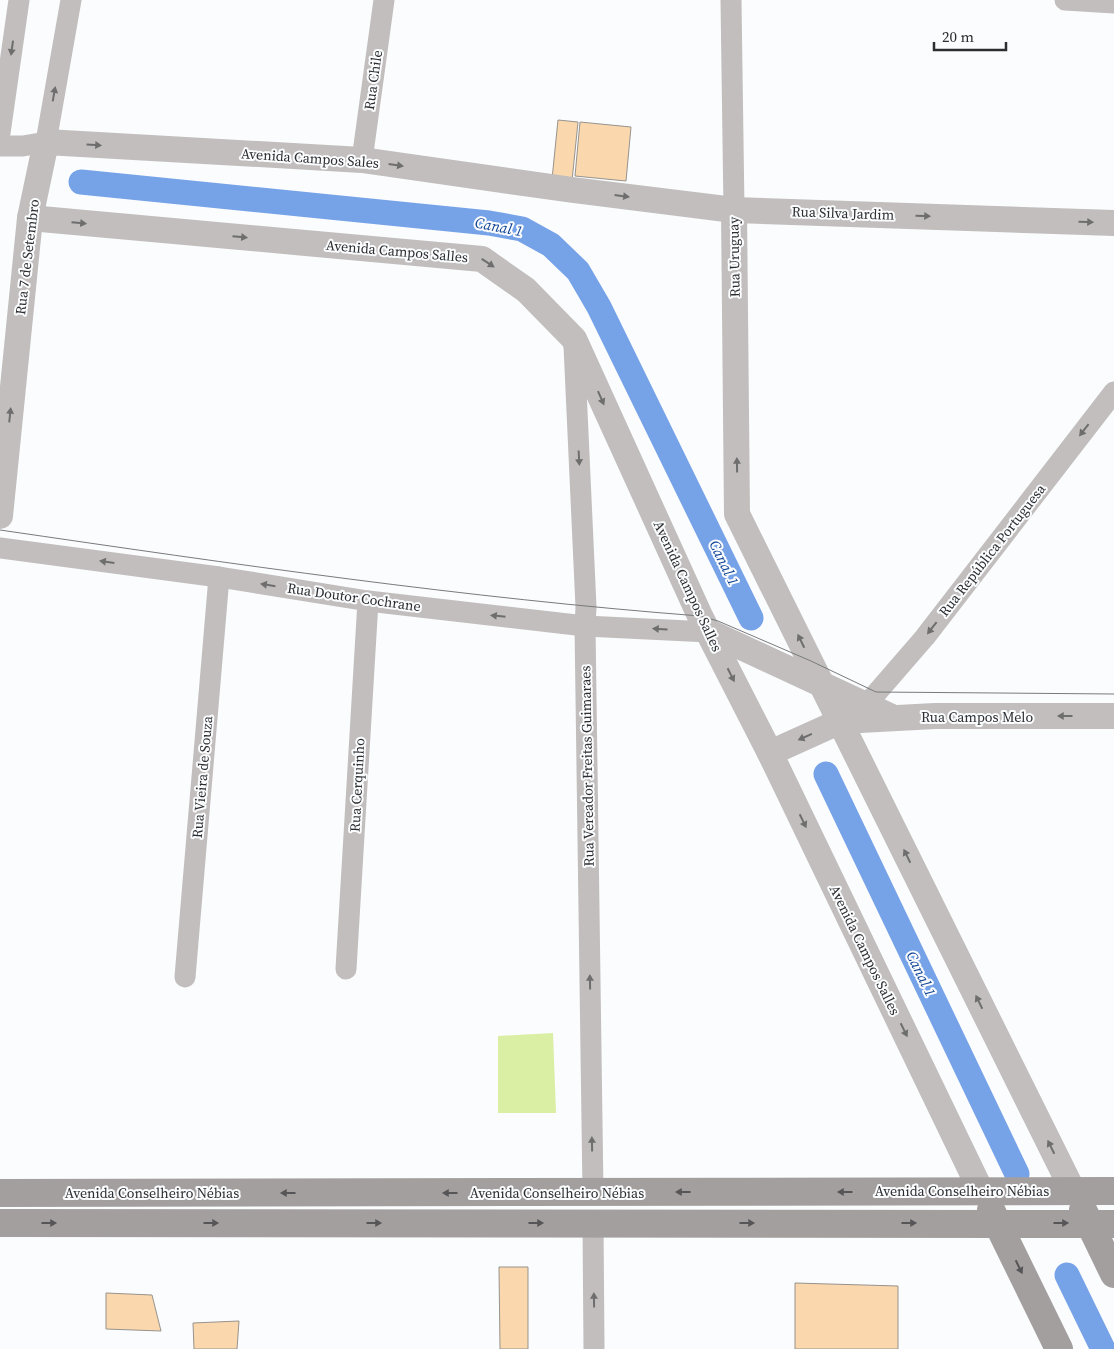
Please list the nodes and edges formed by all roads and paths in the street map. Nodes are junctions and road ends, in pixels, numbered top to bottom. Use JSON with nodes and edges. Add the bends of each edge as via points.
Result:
{"nodes":[{"id":1,"x":19,"y":0,"type":"edge"},
{"id":2,"x":71,"y":0,"type":"edge"},
{"id":3,"x":384,"y":0,"type":"edge"},
{"id":4,"x":731,"y":0,"type":"edge"},
{"id":5,"x":1065,"y":0,"type":"edge"},
{"id":6,"x":1114,"y":3,"type":"edge"},
{"id":7,"x":0,"y":133,"type":"edge"},
{"id":8,"x":46,"y":142,"type":"junction"},
{"id":9,"x":0,"y":146,"type":"edge"},
{"id":10,"x":362,"y":160,"type":"junction"},
{"id":11,"x":574,"y":190,"type":"joint"},
{"id":12,"x":734,"y":210,"type":"junction"},
{"id":13,"x":30,"y":218,"type":"junction"},
{"id":14,"x":1114,"y":222,"type":"edge"},
{"id":15,"x":574,"y":340,"type":"junction"},
{"id":16,"x":1114,"y":392,"type":"edge"},
{"id":17,"x":0,"y":516,"type":"edge"},
{"id":18,"x":0,"y":548,"type":"edge"},
{"id":19,"x":219,"y":577,"type":"junction"},
{"id":20,"x":368,"y":601,"type":"junction"},
{"id":21,"x":585,"y":626,"type":"junction"},
{"id":22,"x":709,"y":632,"type":"junction"},
{"id":23,"x":823,"y":684,"type":"junction"},
{"id":24,"x":866,"y":704,"type":"junction"},
{"id":25,"x":1114,"y":716,"type":"edge"},
{"id":26,"x":894,"y":718,"type":"junction"},
{"id":27,"x":841,"y":721,"type":"junction"},
{"id":28,"x":770,"y":753,"type":"junction"},
{"id":29,"x":346,"y":969,"type":"dead end"},
{"id":30,"x":185,"y":977,"type":"dead end"},
{"id":31,"x":981,"y":1191,"type":"junction"},
{"id":32,"x":1073,"y":1191,"type":"junction"},
{"id":33,"x":1114,"y":1191,"type":"edge"},
{"id":34,"x":0,"y":1193,"type":"edge"},
{"id":35,"x":592,"y":1193,"type":"junction"},
{"id":36,"x":593,"y":1223,"type":"junction"},
{"id":37,"x":0,"y":1224,"type":"edge"},
{"id":38,"x":997,"y":1224,"type":"junction"},
{"id":39,"x":1102,"y":1224,"type":"edge"},
{"id":40,"x":1114,"y":1274,"type":"edge"},
{"id":41,"x":594,"y":1349,"type":"edge"},
{"id":42,"x":1059,"y":1349,"type":"edge"}],
"edges":[{"from":1,"to":7,"type":"street","one_way":true},
{"from":8,"to":2,"type":"street","name":"Rua 7 de Setembro","one_way":true},
{"from":3,"to":10,"type":"street","name":"Rua Chile"},
{"from":4,"to":12,"type":"street","name":"Rua Uruguay"},
{"from":5,"to":6,"type":"street"},
{"from":8,"to":9,"type":"street"},
{"from":8,"to":10,"type":"street","name":"Avenida Campos Sales","one_way":true},
{"from":8,"to":13,"type":"street","name":"Rua 7 de Setembro"},
{"from":10,"to":11,"type":"street","name":"Avenida Campos Sales","one_way":true},
{"from":11,"to":12,"type":"street","name":"Rua Silva Jardim","one_way":true},
{"from":12,"to":14,"type":"street","name":"Rua Silva Jardim","one_way":true},
{"from":23,"to":12,"type":"street","name":"Rua Uruguay","one_way":true,"via":[[738,514]]},
{"from":13,"to":15,"type":"street","name":"Avenida Campos Salles","one_way":true,"via":[[482,259],[526,290]]},
{"from":17,"to":13,"type":"street","name":"Rua 7 de Setembro","one_way":true},
{"from":15,"to":21,"type":"street","name":"Rua Vereador Freitas Guimaraes","one_way":true},
{"from":15,"to":22,"type":"street","name":"Avenida Campos Salles","one_way":true},
{"from":16,"to":24,"type":"street","name":"Rua República Portuguesa","one_way":true,"via":[[925,637]]},
{"from":19,"to":18,"type":"street","name":"Rua Doutor Cochrane","one_way":true},
{"from":20,"to":19,"type":"street","name":"Rua Doutor Cochrane","one_way":true},
{"from":19,"to":30,"type":"street","name":"Rua Vieira de Souza"},
{"from":21,"to":20,"type":"street","name":"Rua Doutor Cochrane","one_way":true},
{"from":20,"to":29,"type":"street","name":"Rua Cerquinho"},
{"from":22,"to":21,"type":"street","name":"Rua Doutor Cochrane","one_way":true},
{"from":35,"to":21,"type":"street","name":"Rua Vereador Freitas Guimaraes","one_way":true},
{"from":22,"to":23,"type":"street"},
{"from":22,"to":28,"type":"street","name":"Avenida Campos Salles","one_way":true},
{"from":23,"to":24,"type":"street"},
{"from":23,"to":27,"type":"street"},
{"from":24,"to":26,"type":"street"},
{"from":25,"to":26,"type":"street","name":"Rua Campos Melo","one_way":true},
{"from":26,"to":27,"type":"street","name":"Rua Campos Melo"},
{"from":27,"to":28,"type":"street","one_way":true},
{"from":32,"to":27,"type":"street","one_way":true},
{"from":28,"to":31,"type":"street","name":"Avenida Campos Salles","one_way":true},
{"from":31,"to":32,"type":"main road","name":"Avenida Conselheiro Nébias"},
{"from":31,"to":35,"type":"main road","name":"Avenida Conselheiro Nébias","one_way":true},
{"from":31,"to":38,"type":"main road","name":"Avenida Campos Salles"},
{"from":32,"to":33,"type":"main road","name":"Avenida Conselheiro Nébias"},
{"from":32,"to":39,"type":"main road"},
{"from":35,"to":34,"type":"main road","name":"Avenida Conselheiro Nébias","one_way":true},
{"from":37,"to":36,"type":"main road","one_way":true},
{"from":36,"to":38,"type":"main road","one_way":true},
{"from":41,"to":36,"type":"street","one_way":true},
{"from":38,"to":39,"type":"main road","one_way":true},
{"from":38,"to":42,"type":"main road","name":"Avenida Campos Salles","one_way":true},
{"from":39,"to":40,"type":"main road"}]}
